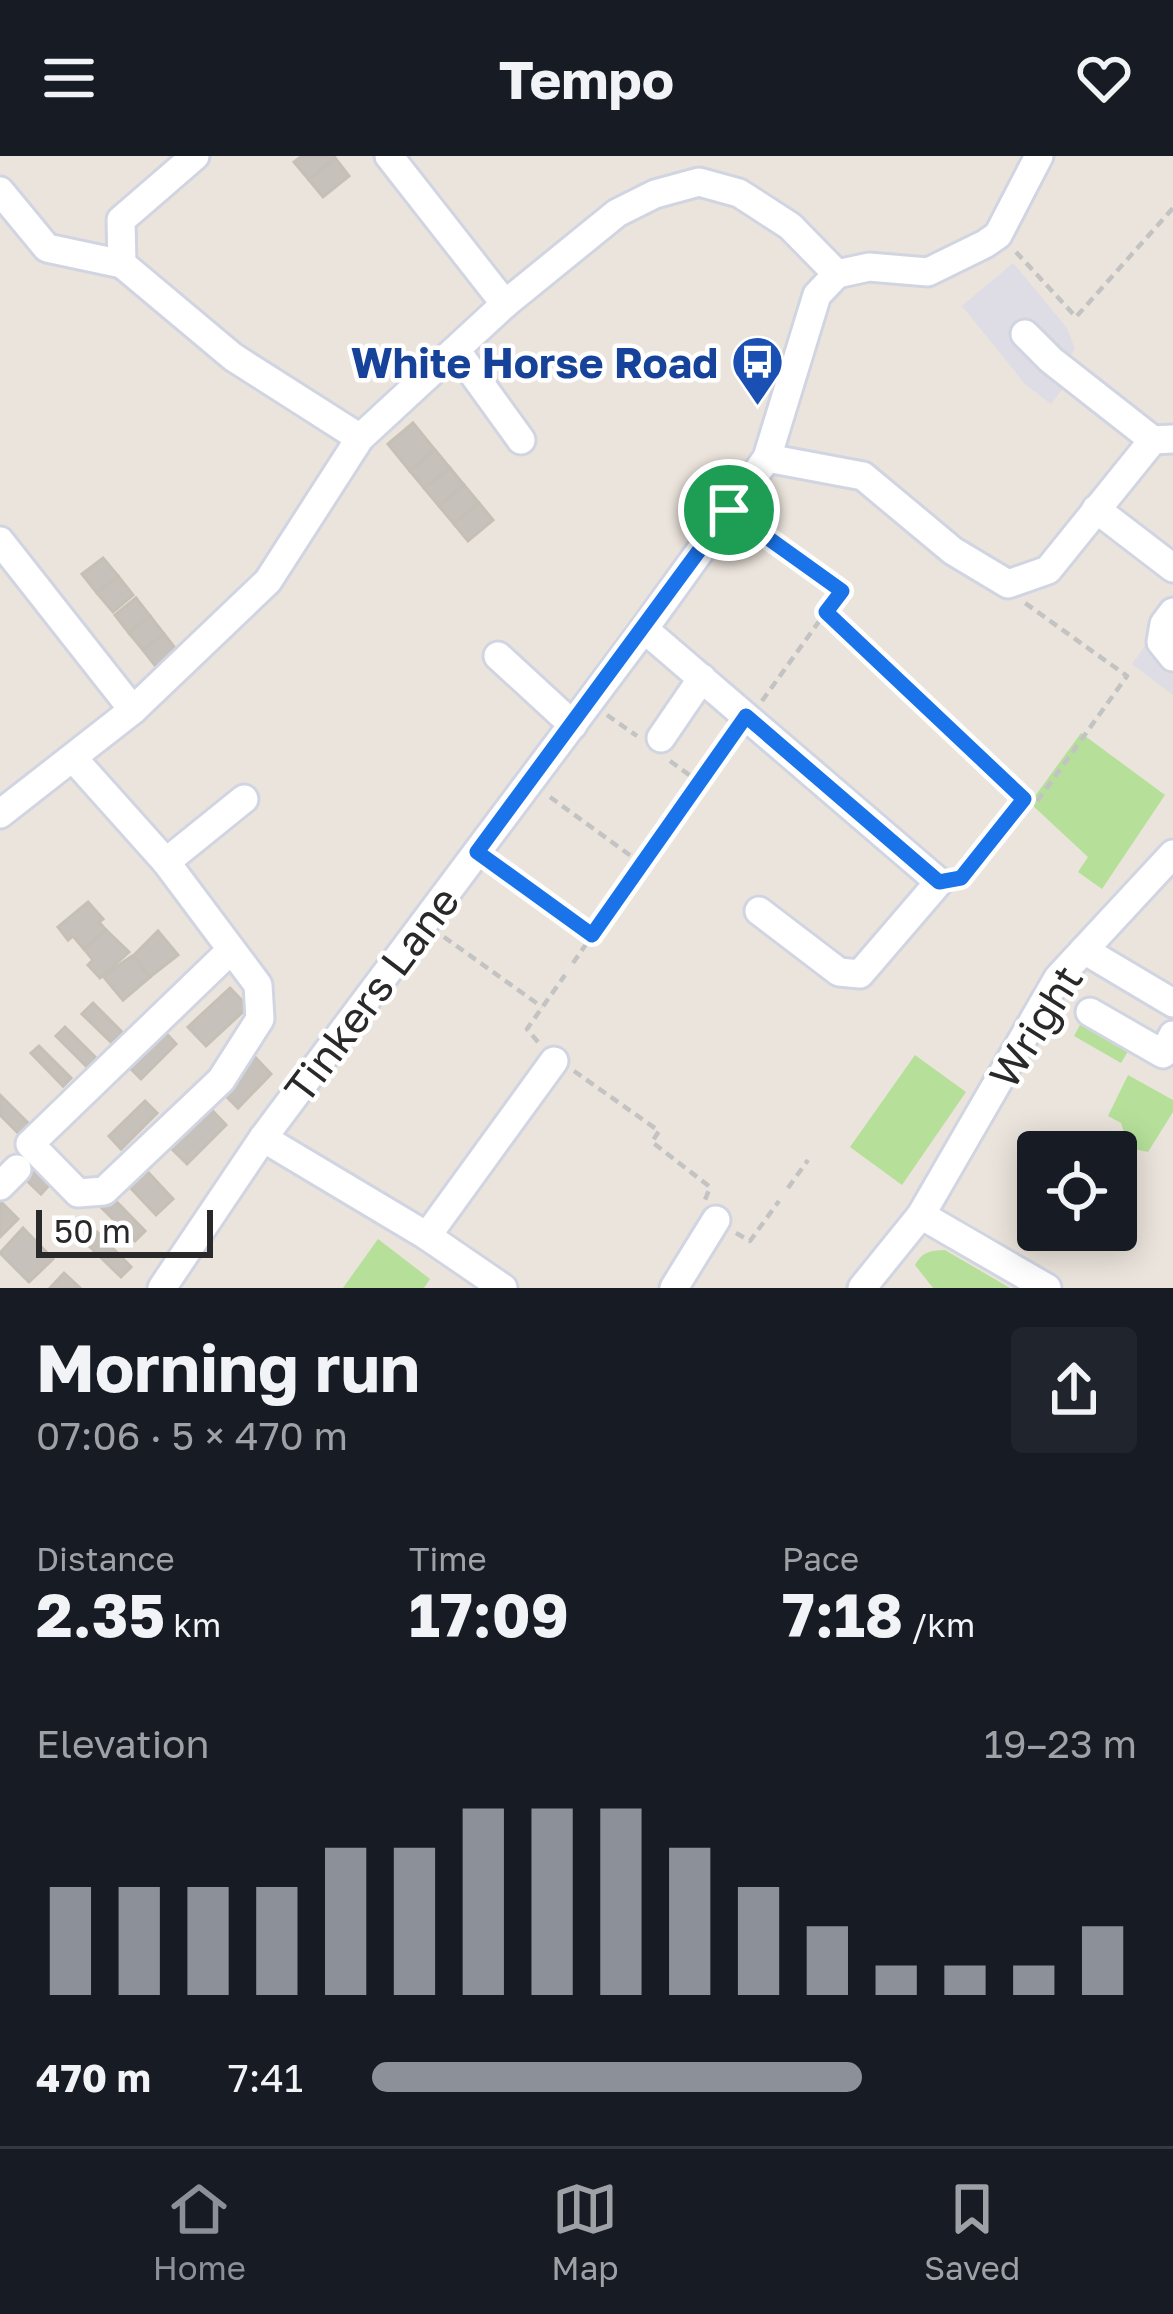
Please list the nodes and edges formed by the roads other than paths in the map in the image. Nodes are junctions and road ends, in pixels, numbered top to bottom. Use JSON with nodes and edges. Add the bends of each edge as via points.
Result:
{"nodes":[{"id":1,"x":195,"y":156,"type":"edge"},
{"id":2,"x":389,"y":156,"type":"edge"},
{"id":3,"x":1039,"y":156,"type":"edge"},
{"id":4,"x":696,"y":169,"type":"edge"},
{"id":5,"x":0,"y":190,"type":"edge"},
{"id":6,"x":122,"y":264,"type":"junction"},
{"id":7,"x":837,"y":274,"type":"junction"},
{"id":8,"x":505,"y":304,"type":"junction"},
{"id":9,"x":1025,"y":334,"type":"dead end"},
{"id":10,"x":456,"y":350,"type":"junction"},
{"id":11,"x":359,"y":438,"type":"junction"},
{"id":12,"x":521,"y":440,"type":"dead end"},
{"id":13,"x":1163,"y":440,"type":"edge"},
{"id":14,"x":767,"y":458,"type":"junction"},
{"id":15,"x":1096,"y":509,"type":"junction"},
{"id":16,"x":0,"y":542,"type":"edge"},
{"id":17,"x":1173,"y":568,"type":"edge"},
{"id":18,"x":1173,"y":612,"type":"edge"},
{"id":19,"x":644,"y":629,"type":"junction"},
{"id":20,"x":498,"y":656,"type":"dead end"},
{"id":21,"x":1173,"y":657,"type":"edge"},
{"id":22,"x":702,"y":678,"type":"junction"},
{"id":23,"x":133,"y":710,"type":"junction"},
{"id":24,"x":573,"y":725,"type":"junction"},
{"id":25,"x":661,"y":738,"type":"dead end"},
{"id":26,"x":74,"y":758,"type":"junction"},
{"id":27,"x":244,"y":800,"type":"dead end"},
{"id":28,"x":0,"y":814,"type":"edge"},
{"id":29,"x":1173,"y":854,"type":"edge"},
{"id":30,"x":166,"y":862,"type":"junction"},
{"id":31,"x":759,"y":911,"type":"dead end"},
{"id":32,"x":231,"y":950,"type":"junction"},
{"id":33,"x":1084,"y":950,"type":"junction"},
{"id":34,"x":1173,"y":1003,"type":"edge"},
{"id":35,"x":1090,"y":1012,"type":"dead end"},
{"id":36,"x":1168,"y":1045,"type":"edge"},
{"id":37,"x":554,"y":1060,"type":"road end"},
{"id":38,"x":263,"y":1138,"type":"junction"},
{"id":39,"x":921,"y":1215,"type":"junction"},
{"id":40,"x":716,"y":1220,"type":"road end"},
{"id":41,"x":427,"y":1236,"type":"junction"},
{"id":42,"x":162,"y":1288,"type":"edge"},
{"id":43,"x":503,"y":1288,"type":"edge"},
{"id":44,"x":674,"y":1288,"type":"edge"},
{"id":45,"x":862,"y":1288,"type":"edge"},
{"id":46,"x":1047,"y":1288,"type":"edge"}],
"edges":[{"from":1,"to":6,"type":"street","via":[[121,220]]},
{"from":2,"to":8,"type":"street"},
{"from":3,"to":7,"type":"street","via":[[998,235],[928,272],[869,267]]},
{"from":4,"to":7,"type":"street","via":[[790,226]]},
{"from":4,"to":8,"type":"street","via":[[617,213]]},
{"from":5,"to":6,"type":"street","via":[[47,248]]},
{"from":6,"to":11,"type":"street","via":[[233,357]]},
{"from":7,"to":14,"type":"street","name":"Tinkers Lane","via":[[817,296]]},
{"from":8,"to":10,"type":"street"},
{"from":9,"to":13,"type":"street"},
{"from":10,"to":11,"type":"street"},
{"from":10,"to":12,"type":"street"},
{"from":11,"to":23,"type":"street","via":[[268,581]]},
{"from":13,"to":15,"type":"street"},
{"from":14,"to":15,"type":"street","via":[[863,476],[953,551],[1008,584],[1048,570]]},
{"from":14,"to":19,"type":"street","name":"Tinkers Lane"},
{"from":15,"to":17,"type":"street"},
{"from":16,"to":23,"type":"street"},
{"from":18,"to":21,"type":"street","via":[[1160,642]]},
{"from":19,"to":22,"type":"street"},
{"from":19,"to":24,"type":"street","name":"Tinkers Lane"},
{"from":20,"to":24,"type":"street"},
{"from":22,"to":25,"type":"street"},
{"from":22,"to":31,"type":"street","via":[[939,882],[860,974],[839,973]]},
{"from":23,"to":26,"type":"street"},
{"from":24,"to":38,"type":"street","name":"Tinkers Lane"},
{"from":26,"to":28,"type":"street"},
{"from":26,"to":30,"type":"street"},
{"from":27,"to":30,"type":"street"},
{"from":29,"to":33,"type":"street","name":"Wright"},
{"from":30,"to":32,"type":"street"},
{"from":32,"to":32,"type":"street","via":[[258,985],[260,1018],[221,1080],[104,1191],[78,1193],[30,1144]]},
{"from":33,"to":34,"type":"street"},
{"from":33,"to":39,"type":"street","name":"Wright","via":[[1058,978]]},
{"from":35,"to":36,"type":"street"},
{"from":37,"to":41,"type":"street"},
{"from":38,"to":41,"type":"street"},
{"from":38,"to":42,"type":"street","name":"Tinkers Lane"},
{"from":39,"to":45,"type":"street","name":"Wright"},
{"from":39,"to":46,"type":"street"},
{"from":40,"to":44,"type":"street"},
{"from":41,"to":43,"type":"street"}]}
